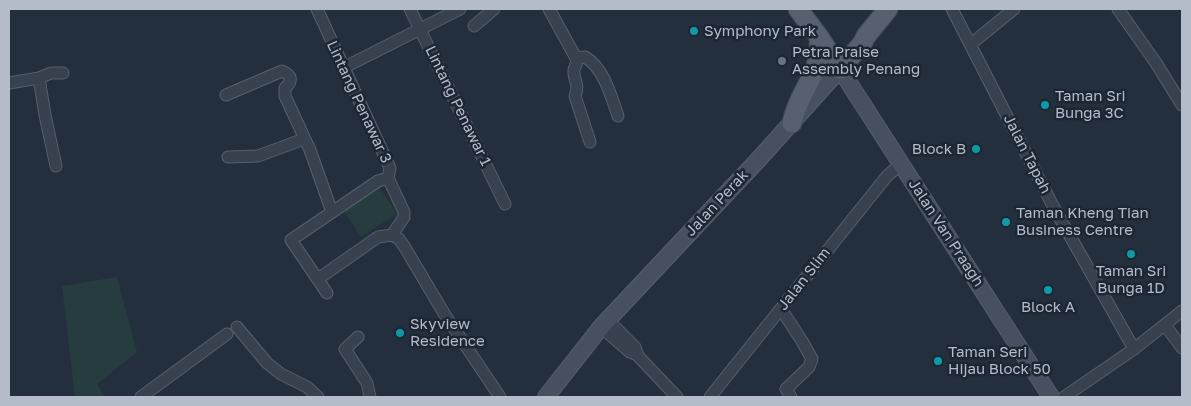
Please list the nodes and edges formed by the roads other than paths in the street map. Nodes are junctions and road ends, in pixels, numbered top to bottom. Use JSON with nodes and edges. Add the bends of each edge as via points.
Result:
{"nodes":[{"id":1,"x":317,"y":9,"type":"edge"},
{"id":2,"x":410,"y":9,"type":"edge"},
{"id":3,"x":460,"y":9,"type":"edge"},
{"id":4,"x":494,"y":9,"type":"edge"},
{"id":5,"x":549,"y":9,"type":"edge"},
{"id":6,"x":798,"y":9,"type":"edge"},
{"id":7,"x":888,"y":9,"type":"edge"},
{"id":8,"x":952,"y":9,"type":"edge"},
{"id":9,"x":1014,"y":9,"type":"edge"},
{"id":10,"x":1118,"y":9,"type":"edge"},
{"id":11,"x":474,"y":26,"type":"dead end"},
{"id":12,"x":420,"y":29,"type":"junction"},
{"id":13,"x":819,"y":37,"type":"junction"},
{"id":14,"x":971,"y":44,"type":"junction"},
{"id":15,"x":576,"y":58,"type":"junction"},
{"id":16,"x":838,"y":65,"type":"junction"},
{"id":17,"x":343,"y":68,"type":"junction"},
{"id":18,"x":63,"y":72,"type":"dead end"},
{"id":19,"x":39,"y":78,"type":"junction"},
{"id":20,"x":9,"y":83,"type":"edge"},
{"id":21,"x":226,"y":95,"type":"dead end"},
{"id":22,"x":1182,"y":105,"type":"edge"},
{"id":23,"x":618,"y":116,"type":"dead end"},
{"id":24,"x":792,"y":123,"type":"junction"},
{"id":25,"x":304,"y":139,"type":"junction"},
{"id":26,"x":590,"y":142,"type":"dead end"},
{"id":27,"x":228,"y":157,"type":"dead end"},
{"id":28,"x":901,"y":164,"type":"junction"},
{"id":29,"x":56,"y":166,"type":"dead end"},
{"id":30,"x":388,"y":178,"type":"junction"},
{"id":31,"x":505,"y":204,"type":"dead end"},
{"id":32,"x":332,"y":212,"type":"junction"},
{"id":33,"x":392,"y":235,"type":"junction"},
{"id":34,"x":318,"y":279,"type":"junction"},
{"id":35,"x":327,"y":293,"type":"dead end"},
{"id":36,"x":781,"y":309,"type":"junction"},
{"id":37,"x":1182,"y":310,"type":"edge"},
{"id":38,"x":604,"y":323,"type":"junction"},
{"id":39,"x":1166,"y":325,"type":"junction"},
{"id":40,"x":358,"y":337,"type":"dead end"},
{"id":41,"x":1182,"y":348,"type":"edge"},
{"id":42,"x":1134,"y":349,"type":"junction"},
{"id":43,"x":141,"y":397,"type":"edge"},
{"id":44,"x":318,"y":397,"type":"edge"},
{"id":45,"x":370,"y":397,"type":"edge"},
{"id":46,"x":500,"y":397,"type":"edge"},
{"id":47,"x":546,"y":397,"type":"edge"},
{"id":48,"x":677,"y":397,"type":"edge"},
{"id":49,"x":710,"y":397,"type":"edge"},
{"id":50,"x":791,"y":397,"type":"edge"},
{"id":51,"x":1051,"y":397,"type":"edge"},
{"id":52,"x":1064,"y":397,"type":"edge"}],
"edges":[{"from":1,"to":17,"type":"street","name":"Lintang Penawar 3"},
{"from":2,"to":12,"type":"street","name":"Lintang Penawar 1"},
{"from":3,"to":12,"type":"street"},
{"from":4,"to":11,"type":"street"},
{"from":5,"to":15,"type":"street"},
{"from":6,"to":13,"type":"main road"},
{"from":7,"to":16,"type":"main road","name":"Jalan Perak","via":[[862,44]]},
{"from":8,"to":14,"type":"street","name":"Jalan Tapah"},
{"from":9,"to":14,"type":"street"},
{"from":10,"to":22,"type":"street"},
{"from":12,"to":17,"type":"street"},
{"from":12,"to":31,"type":"street","name":"Lintang Penawar 1"},
{"from":13,"to":16,"type":"main road"},
{"from":13,"to":24,"type":"main road","via":[[817,67],[795,108]]},
{"from":14,"to":42,"type":"street","name":"Jalan Tapah","via":[[1053,206]]},
{"from":15,"to":23,"type":"street","via":[[585,57],[594,63],[606,83]]},
{"from":15,"to":26,"type":"street","via":[[578,64],[574,71],[578,89],[575,94]]},
{"from":16,"to":24,"type":"main road","name":"Jalan Perak"},
{"from":16,"to":28,"type":"main road","name":"Jalan Van Praagh"},
{"from":17,"to":30,"type":"street","name":"Lintang Penawar 3","via":[[390,168]]},
{"from":18,"to":19,"type":"street"},
{"from":19,"to":20,"type":"street"},
{"from":19,"to":29,"type":"street"},
{"from":21,"to":25,"type":"street","via":[[282,70],[288,73],[291,82],[284,92]]},
{"from":24,"to":38,"type":"main road","name":"Jalan Perak"},
{"from":25,"to":27,"type":"street","via":[[258,156]]},
{"from":25,"to":32,"type":"street"},
{"from":28,"to":36,"type":"street","name":"Jalan Slim","via":[[887,176]]},
{"from":28,"to":51,"type":"main road","name":"Jalan Van Praagh"},
{"from":30,"to":32,"type":"street","via":[[378,181]]},
{"from":30,"to":33,"type":"street","name":"Lintang Penawar 3","via":[[404,212]]},
{"from":32,"to":34,"type":"street","via":[[291,240]]},
{"from":33,"to":34,"type":"street","via":[[378,237]]},
{"from":33,"to":46,"type":"street","via":[[404,246]]},
{"from":34,"to":35,"type":"street"},
{"from":36,"to":49,"type":"street","name":"Jalan Slim"},
{"from":36,"to":50,"type":"street","via":[[812,359],[810,367],[786,389]]},
{"from":37,"to":39,"type":"street"},
{"from":38,"to":47,"type":"main road","name":"Jalan Perak"},
{"from":38,"to":48,"type":"street","via":[[635,347],[638,356]]},
{"from":39,"to":41,"type":"street"},
{"from":39,"to":42,"type":"street"},
{"from":40,"to":45,"type":"street","via":[[345,349],[367,383]]},
{"from":42,"to":52,"type":"street"},
{"from":43,"to":44,"type":"street","via":[[232,330],[281,374],[307,387]]}]}
